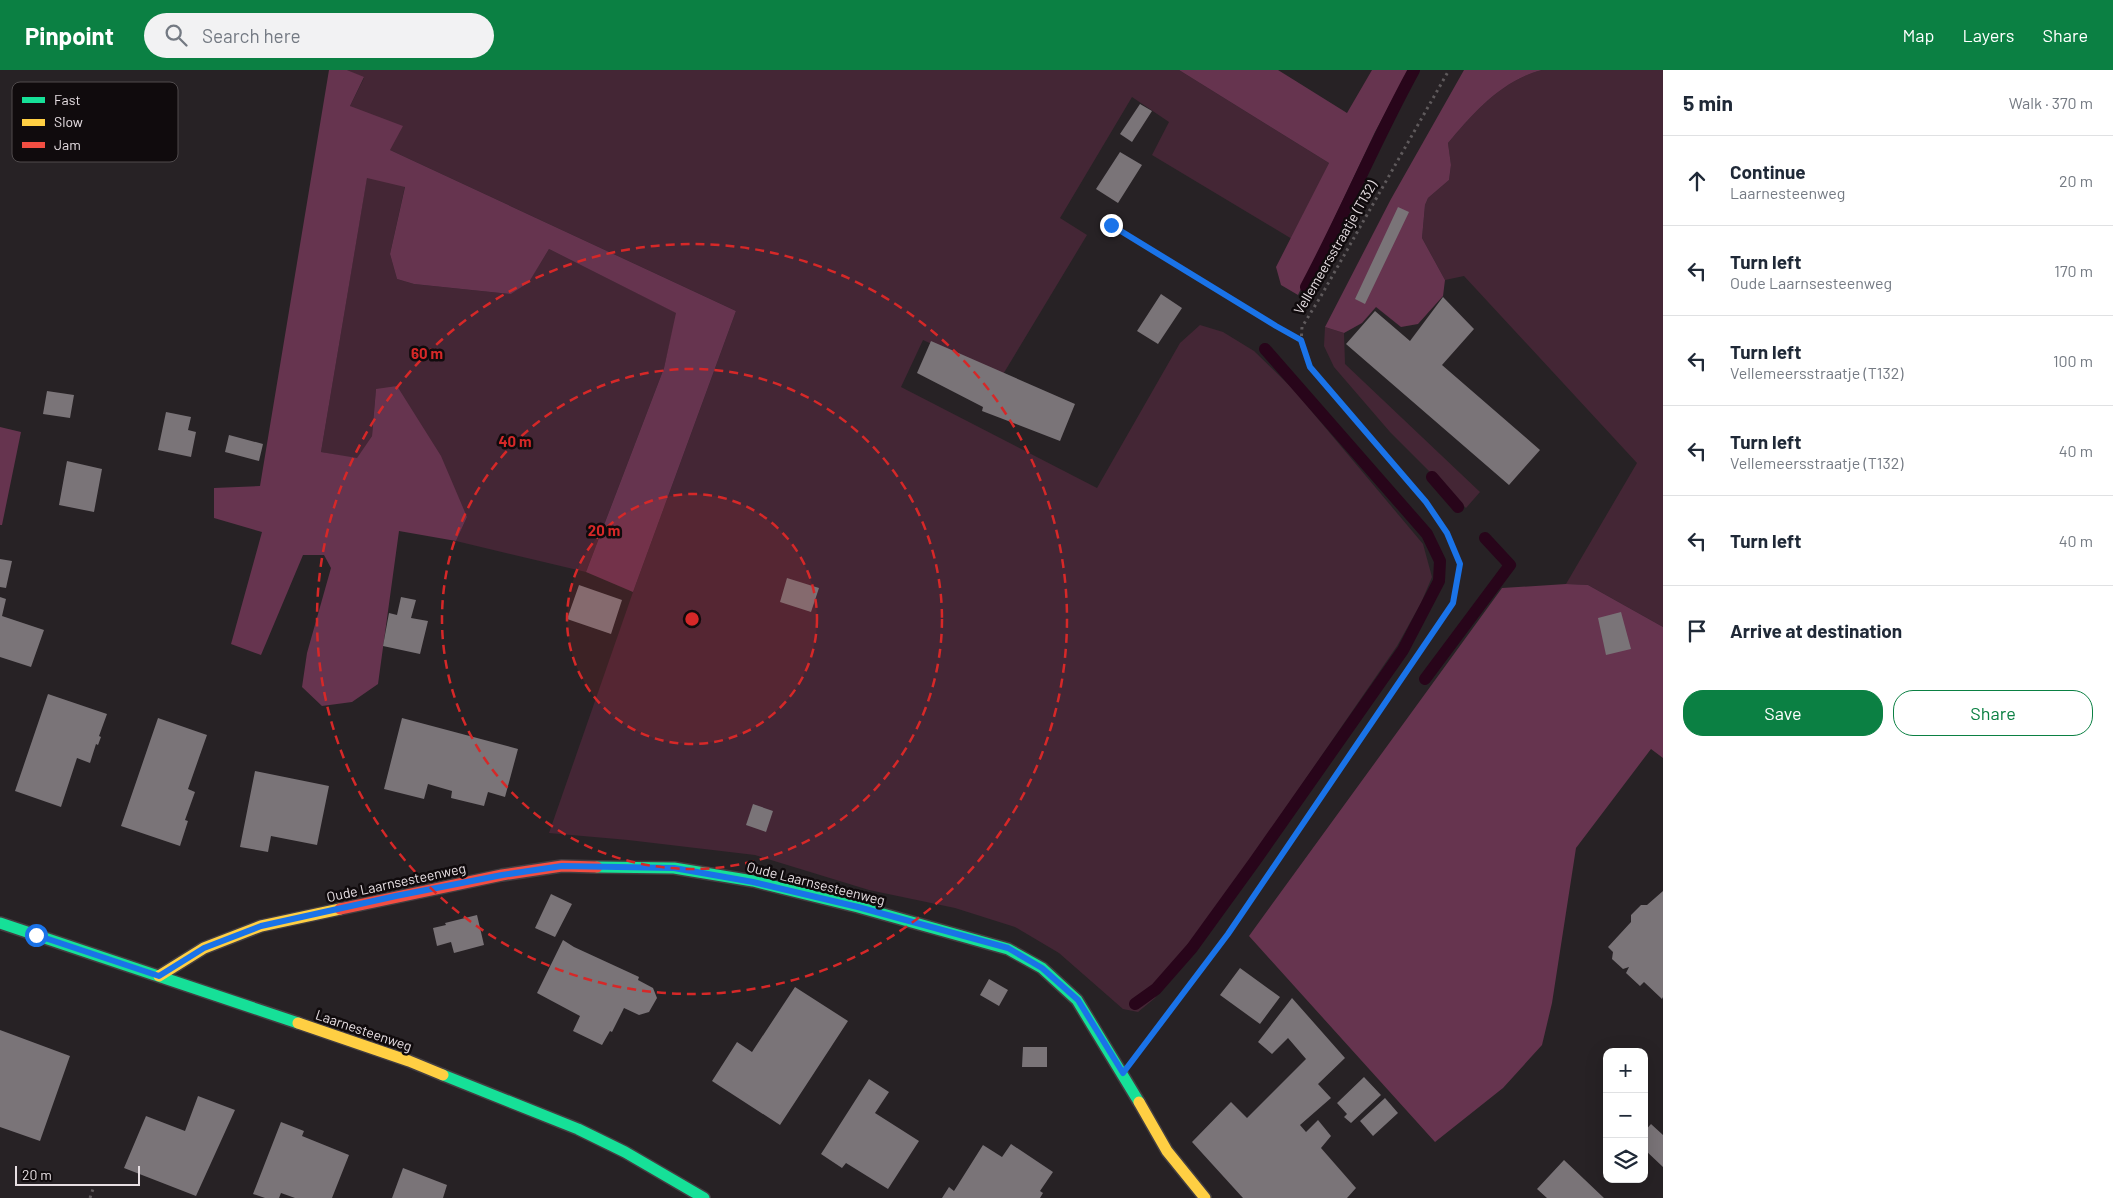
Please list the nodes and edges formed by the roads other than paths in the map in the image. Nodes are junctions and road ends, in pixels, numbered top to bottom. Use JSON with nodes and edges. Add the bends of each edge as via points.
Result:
{"nodes":[{"id":1,"x":0,"y":923,"type":"edge"},
{"id":2,"x":159,"y":976,"type":"junction"},
{"id":3,"x":704,"y":1198,"type":"edge"},
{"id":4,"x":1205,"y":1198,"type":"edge"}],
"edges":[{"from":1,"to":2,"type":"street","name":"Laarnesteenweg"},
{"from":2,"to":3,"type":"street","name":"Laarnesteenweg","via":[[409,1061],[578,1130]]},
{"from":2,"to":4,"type":"street","name":"Oude Laarnsesteenweg","via":[[204,948],[261,926],[502,875],[562,866],[674,868],[753,882],[1008,948],[1042,968],[1078,1000],[1167,1151]]}]}
